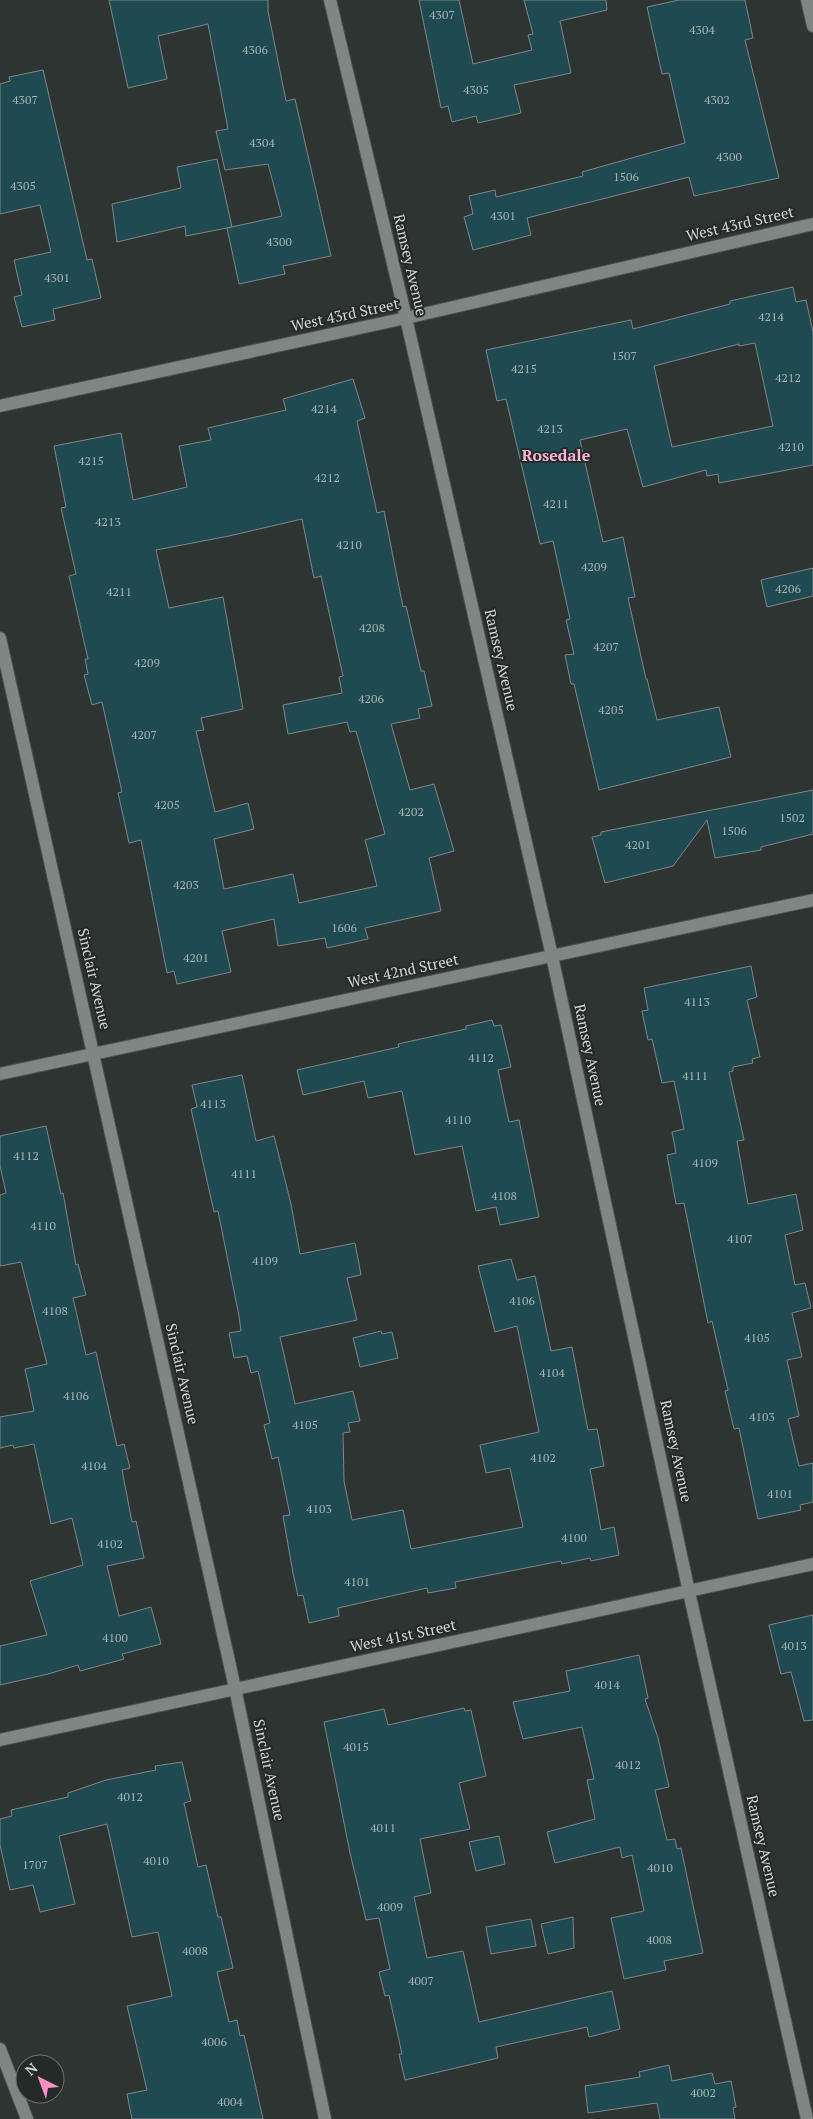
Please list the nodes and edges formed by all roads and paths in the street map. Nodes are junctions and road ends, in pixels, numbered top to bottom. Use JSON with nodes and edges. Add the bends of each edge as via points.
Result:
{"nodes":[{"id":1,"x":330,"y":0,"type":"edge"},
{"id":2,"x":807,"y":0,"type":"edge"},
{"id":3,"x":813,"y":26,"type":"edge"},
{"id":4,"x":813,"y":224,"type":"edge"},
{"id":5,"x":406,"y":318,"type":"junction"},
{"id":6,"x":0,"y":406,"type":"edge"},
{"id":7,"x":0,"y":638,"type":"edge"},
{"id":8,"x":813,"y":900,"type":"edge"},
{"id":9,"x":552,"y":956,"type":"junction"},
{"id":10,"x":94,"y":1053,"type":"junction"},
{"id":11,"x":0,"y":1074,"type":"edge"},
{"id":12,"x":813,"y":1564,"type":"edge"},
{"id":13,"x":689,"y":1592,"type":"junction"},
{"id":14,"x":235,"y":1688,"type":"junction"},
{"id":15,"x":0,"y":1740,"type":"edge"},
{"id":16,"x":0,"y":2049,"type":"edge"},
{"id":17,"x":27,"y":2119,"type":"edge"},
{"id":18,"x":325,"y":2119,"type":"edge"},
{"id":19,"x":807,"y":2119,"type":"edge"}],
"edges":[{"from":1,"to":5,"type":"street","name":"Ramsey Avenue"},
{"from":2,"to":3,"type":"street"},
{"from":4,"to":5,"type":"street","name":"West 43rd Street"},
{"from":5,"to":6,"type":"street","name":"West 43rd Street"},
{"from":5,"to":9,"type":"street","name":"Ramsey Avenue"},
{"from":7,"to":10,"type":"street","name":"Sinclair Avenue"},
{"from":8,"to":9,"type":"street","name":"West 42nd Street"},
{"from":9,"to":10,"type":"street","name":"West 42nd Street"},
{"from":9,"to":13,"type":"street","name":"Ramsey Avenue"},
{"from":10,"to":11,"type":"street","name":"West 42nd Street"},
{"from":10,"to":14,"type":"street","name":"Sinclair Avenue"},
{"from":12,"to":13,"type":"street","name":"West 41st Street"},
{"from":13,"to":14,"type":"street","name":"West 41st Street"},
{"from":13,"to":19,"type":"street","name":"Ramsey Avenue"},
{"from":14,"to":15,"type":"street","name":"West 41st Street"},
{"from":14,"to":18,"type":"street","name":"Sinclair Avenue"},
{"from":16,"to":17,"type":"street"}]}
